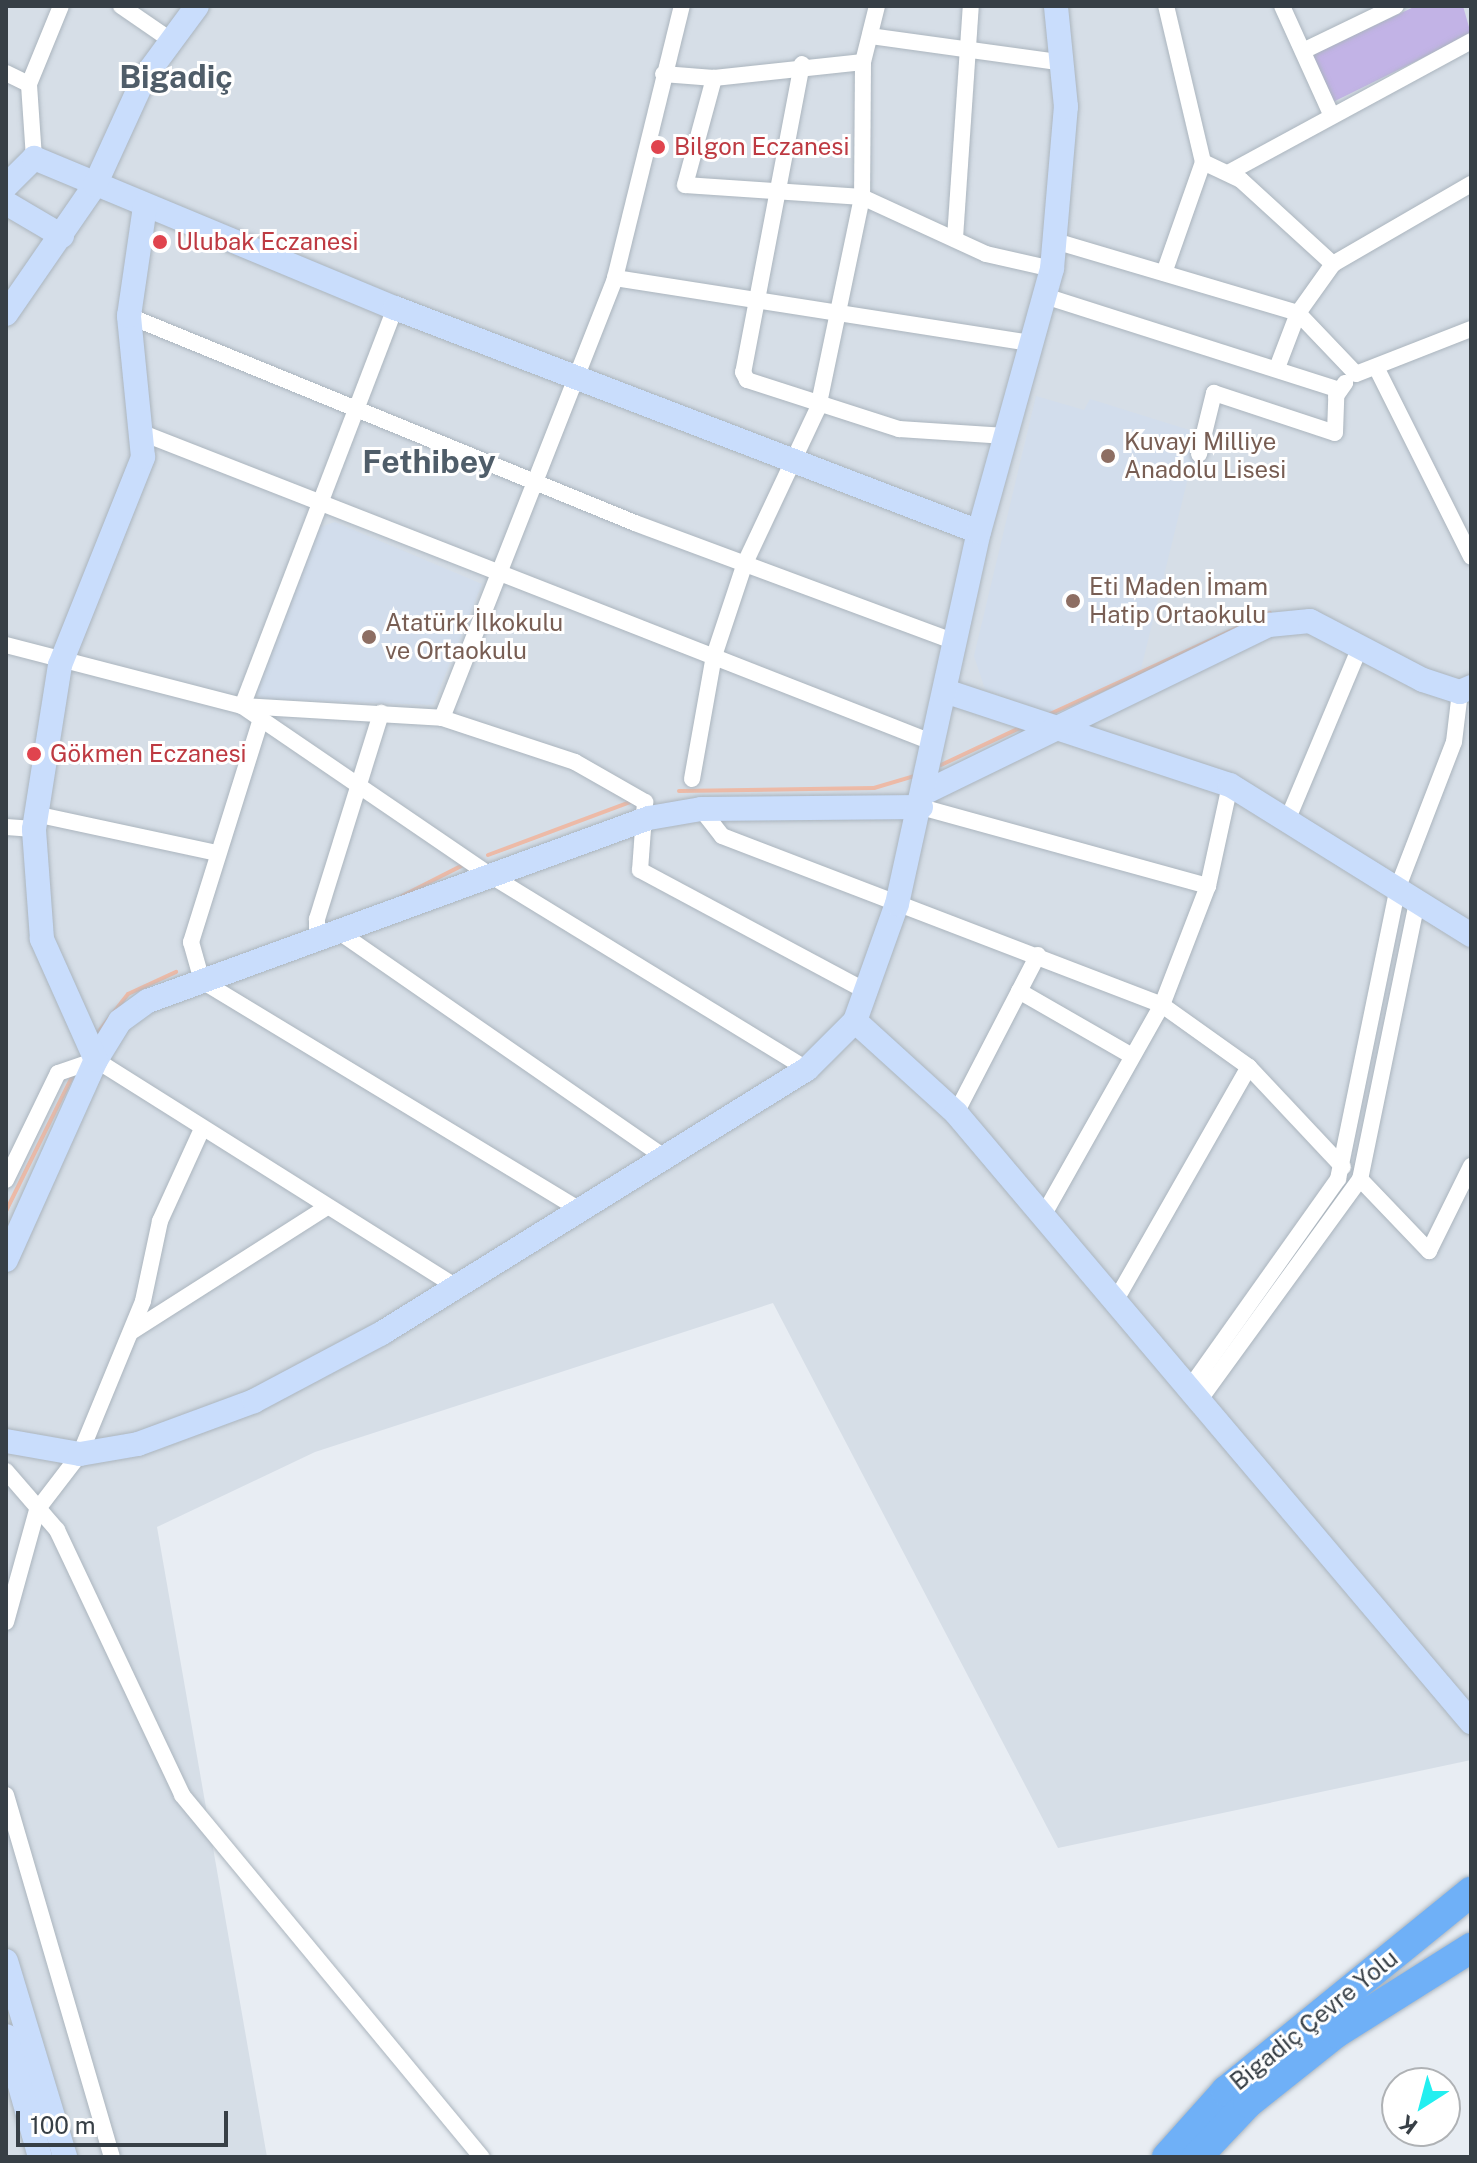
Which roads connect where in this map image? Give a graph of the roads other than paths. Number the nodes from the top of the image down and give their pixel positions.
1 (61, 6) edge
2 (121, 6) edge
3 (197, 6) edge
4 (682, 6) edge
5 (971, 6) edge
6 (1056, 6) edge
7 (1166, 6) edge
8 (1282, 6) edge
9 (1396, 6) edge
10 (871, 8) edge
11 (870, 36) junction
12 (169, 39) junction
13 (1471, 41) edge
14 (1303, 51) junction
15 (973, 53) junction
16 (863, 62) junction
17 (1064, 63) junction
18 (802, 64) junction
19 (6, 73) edge
20 (663, 74) junction
21 (714, 78) junction
22 (29, 84) junction
23 (1331, 114) junction
24 (34, 158) junction
25 (1203, 162) junction
26 (1230, 172) junction
27 (1471, 184) edge
28 (95, 185) junction
29 (6, 186) edge
30 (776, 193) junction
31 (862, 197) junction
32 (6, 203) edge
33 (145, 206) junction
34 (62, 236) junction
35 (955, 238) junction
36 (1055, 241) junction
37 (1333, 264) junction
38 (1052, 269) junction
39 (1164, 273) junction
40 (615, 278) junction
41 (1045, 296) junction
42 (757, 298) junction
43 (395, 308) junction
44 (844, 310) junction
45 (1298, 313) junction
46 (6, 314) edge
47 (129, 316) junction
48 (1471, 329) edge
49 (1032, 343) junction
50 (1277, 368) junction
51 (1377, 369) junction
52 (1356, 374) junction
53 (573, 378) junction
54 (1339, 390) junction
55 (818, 408) junction
56 (354, 409) junction
57 (145, 434) junction
58 (1006, 436) junction
59 (1199, 454) dead end
60 (794, 461) junction
61 (533, 478) junction
62 (323, 502) junction
63 (979, 532) junction
64 (1471, 557) edge
65 (745, 563) junction
66 (499, 570) junction
67 (955, 642) junction
68 (6, 645) edge
69 (1360, 647) junction
70 (714, 656) junction
71 (60, 665) junction
72 (1466, 690) edge
73 (945, 691) junction
74 (242, 706) junction
75 (381, 713) junction
76 (442, 718) junction
77 (260, 722) junction
78 (1060, 727) junction
79 (934, 743) junction
80 (692, 779) dead end
81 (359, 785) junction
82 (1230, 785) junction
83 (922, 800) junction
84 (701, 809) junction
85 (1289, 816) junction
86 (649, 818) junction
87 (34, 821) junction
88 (6, 827) edge
89 (217, 853) junction
90 (490, 875) junction
91 (1208, 886) junction
92 (1408, 894) junction
93 (897, 904) junction
94 (342, 934) junction
95 (1471, 935) edge
96 (317, 941) junction
97 (1038, 955) junction
98 (202, 981) junction
99 (1019, 991) junction
100 (868, 992) junction
101 (1162, 1005) junction
102 (855, 1021) junction
103 (1132, 1056) junction
104 (96, 1060) junction
105 (1249, 1067) junction
106 (807, 1069) junction
107 (956, 1113) junction
108 (202, 1129) junction
109 (664, 1157) junction
110 (1471, 1166) edge
111 (1343, 1167) junction
112 (1360, 1179) junction
113 (6, 1180) edge
114 (327, 1207) junction
115 (580, 1210) junction
116 (1044, 1214) junction
117 (6, 1260) edge
118 (456, 1287) junction
119 (1117, 1298) junction
120 (131, 1332) junction
121 (1196, 1392) junction
122 (6, 1441) edge
123 (80, 1454) junction
124 (6, 1471) edge
125 (37, 1510) junction
126 (6, 1622) edge
127 (1469, 1719) edge
128 (7, 1803) edge
129 (1471, 1892) edge
130 (1471, 1948) edge
131 (6, 1961) edge
132 (6, 2036) edge
133 (40, 2157) edge
134 (65, 2157) edge
135 (112, 2157) edge
136 (481, 2157) edge
137 (1167, 2157) edge
138 (1197, 2157) edge

1 - 22 street
2 - 12 street
3 - 12 street
4 - 20 street
5 - 15 street
6 - 17 street
7 - 25 street
8 - 14 street
9 - 14 street
10 - 11 street
11 - 15 street
11 - 16 street
12 - 28 street
13 - 23 street
14 - 23 street
15 - 17 street
15 - 35 street
16 - 18 street
16 - 31 street
17 - 36 street
18 - 21 street
18 - 30 street
19 - 22 street
20 - 21 street
20 - 40 street
21 - 30 street
22 - 24 street
23 - 26 street
24 - 28 street
24 - 29 street
25 - 26 street
25 - 39 street
26 - 37 street
27 - 37 street
28 - 33 street
28 - 34 street
30 - 31 street
30 - 42 street
31 - 35 street
31 - 44 street
32 - 34 street
33 - 43 street
33 - 47 street
34 - 46 street
35 - 38 street
36 - 38 street
36 - 39 street
37 - 45 street
38 - 41 street
39 - 45 street
40 - 42 street
40 - 53 street
41 - 49 street
41 - 50 street
42 - 44 street
42 - 55 street
43 - 53 street
43 - 56 street
44 - 49 street
44 - 55 street
45 - 50 street
45 - 52 street
47 - 56 street
47 - 57 street
48 - 51 street
49 - 58 street
50 - 54 street
51 - 52 street
51 - 64 street
52 - 54 street
53 - 60 street
53 - 61 street
54 - 59 street
55 - 58 street
55 - 60 street
56 - 61 street
56 - 62 street
57 - 62 street
57 - 71 street
58 - 63 street
60 - 63 street
60 - 65 street
61 - 65 street
61 - 66 street
62 - 66 street
62 - 74 street
63 - 67 street
65 - 67 street
65 - 70 street
66 - 70 street
66 - 76 street
67 - 73 street
68 - 71 street
69 - 72 street
69 - 78 street
69 - 85 street
70 - 79 street
70 - 80 street
71 - 74 street
71 - 87 street
72 - 92 street
73 - 78 street
73 - 79 street
74 - 75 street
74 - 77 street
75 - 76 street
75 - 81 street
76 - 86 street
77 - 81 street
77 - 89 street
78 - 82 street
78 - 83 street
79 - 83 street
81 - 90 street
81 - 96 street
82 - 85 street
82 - 91 street
83 - 84 street
83 - 91 street
83 - 93 street
84 - 86 street
84 - 93 street
85 - 92 street
86 - 90 street
86 - 100 street
87 - 88 street
87 - 89 street
87 - 104 street
89 - 98 street
90 - 94 street
90 - 106 street
91 - 101 street
92 - 95 street
92 - 111 street
92 - 112 street
93 - 97 street
93 - 100 street
94 - 96 street
94 - 109 street
96 - 98 street
97 - 99 street
97 - 101 street
98 - 104 street
98 - 115 street
99 - 103 street
99 - 107 street
100 - 102 street
101 - 103 street
101 - 105 street
102 - 106 street
102 - 107 street
103 - 116 street
104 - 108 street
104 - 113 street
104 - 117 street
105 - 111 street
105 - 119 street
106 - 109 street
107 - 116 street
108 - 114 street
108 - 120 street
109 - 115 street
110 - 112 street
111 - 121 street
112 - 121 street
114 - 118 street
114 - 120 street
115 - 118 street
116 - 119 street
118 - 123 street
119 - 121 street
120 - 123 street
121 - 127 street
122 - 123 street
123 - 125 street
124 - 125 street
125 - 126 street
125 - 136 street
128 - 135 street
129 - 137 highway, Bigadiç Çevre Yolu
130 - 138 highway, Bigadiç Çevre Yolu
131 - 134 street
132 - 133 street

